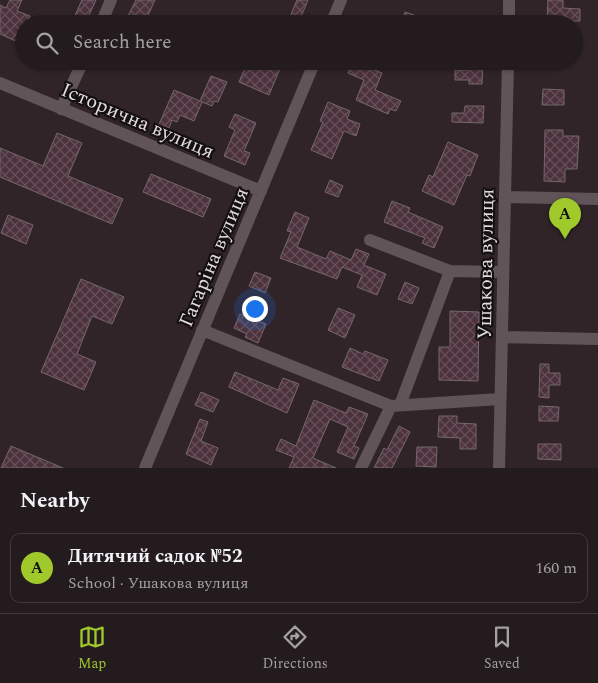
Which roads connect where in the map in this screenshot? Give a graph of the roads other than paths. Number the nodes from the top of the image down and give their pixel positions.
1 (112, 0) edge
2 (341, 0) edge
3 (509, 0) edge
4 (104, 15) edge
5 (335, 15) edge
6 (509, 15) edge
7 (79, 70) edge
8 (312, 70) edge
9 (508, 70) edge
10 (0, 83) edge
11 (61, 109) junction
12 (261, 192) junction
13 (505, 197) junction
14 (598, 199) edge
15 (370, 240) dead end
16 (450, 271) junction
17 (503, 272) junction
18 (202, 330) junction
19 (502, 337) junction
20 (598, 339) edge
21 (500, 399) junction
22 (396, 406) junction
23 (144, 468) edge
24 (361, 468) edge
25 (499, 468) edge

1 - 4 street
2 - 5 street
3 - 6 street
7 - 11 street
8 - 12 street, Гагаріна вулиця
9 - 13 street, Ушакова вулиця
10 - 11 street, Історична вулиця
11 - 12 street, Історична вулиця
12 - 18 street, Гагаріна вулиця
13 - 14 street
13 - 17 street, Ушакова вулиця
15 - 16 street
16 - 17 street
16 - 22 street
17 - 19 street, Ушакова вулиця
18 - 22 street
18 - 23 street, Гагаріна вулиця
19 - 20 street
19 - 21 street, Ушакова вулиця
21 - 22 street
21 - 25 street, Ушакова вулиця
22 - 24 street

